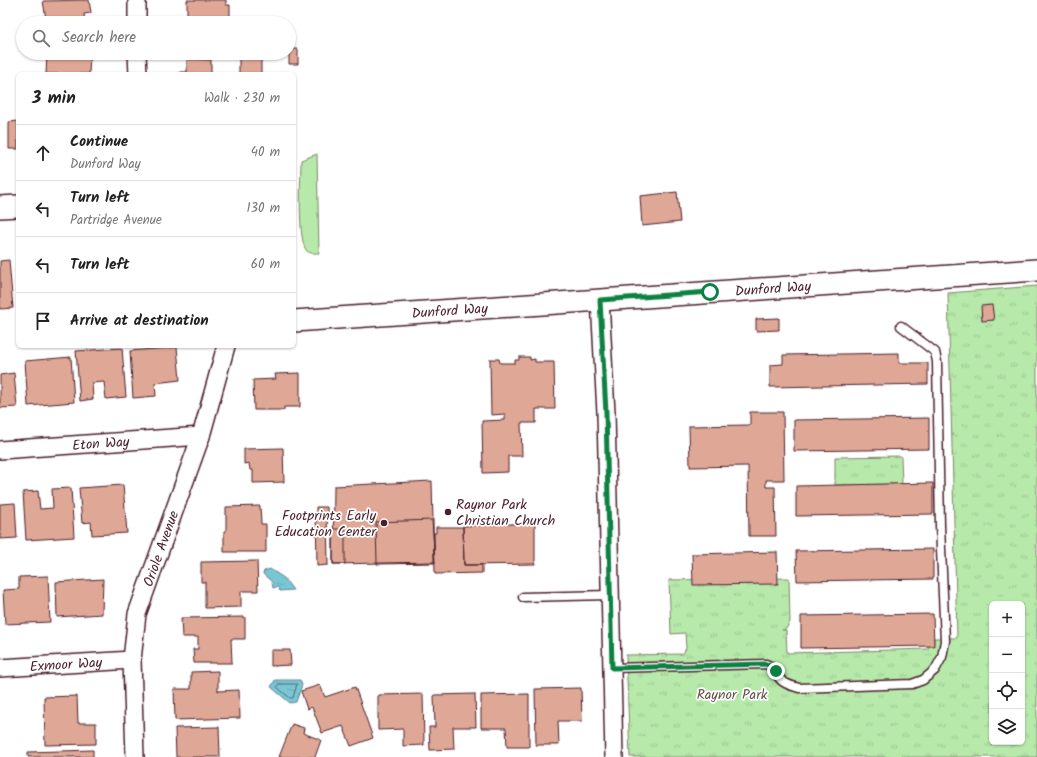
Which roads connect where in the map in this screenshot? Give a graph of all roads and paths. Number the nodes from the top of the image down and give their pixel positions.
1 (137, 0) edge
2 (137, 16) edge
3 (137, 60) edge
4 (138, 72) edge
5 (16, 206) edge
6 (0, 207) edge
7 (1037, 270) edge
8 (600, 300) junction
9 (296, 320) edge
10 (901, 326) dead end
11 (225, 348) edge
12 (201, 436) junction
13 (0, 450) edge
14 (610, 595) junction
15 (523, 597) dead end
16 (132, 660) junction
17 (0, 668) edge
18 (612, 668) junction
19 (135, 757) edge
20 (614, 757) edge

1 - 2 street
3 - 4 street
5 - 6 street
7 - 8 street, Dunford Way
8 - 9 street, Dunford Way
8 - 14 street
10 - 18 lane
11 - 12 street, Oriole Avenue
12 - 13 street, Eton Way
12 - 16 street, Oriole Avenue
14 - 15 lane
14 - 18 street
16 - 17 street, Exmoor Way
16 - 19 street, Oriole Avenue
18 - 20 street

